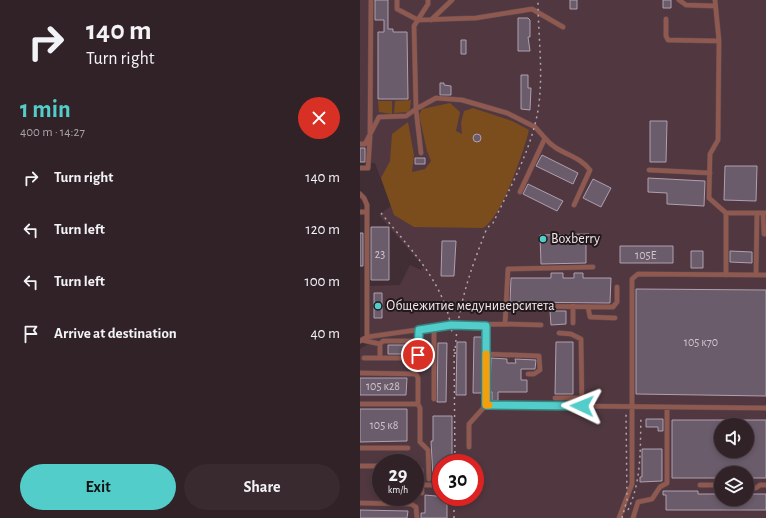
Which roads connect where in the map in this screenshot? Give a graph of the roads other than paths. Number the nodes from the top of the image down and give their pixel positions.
1 (371, 0) edge
2 (397, 0) edge
3 (428, 0) edge
4 (452, 0) edge
5 (679, 0) edge
6 (715, 0) edge
7 (715, 6) junction
8 (666, 19) dead end
9 (418, 20) junction
10 (431, 20) junction
11 (563, 27) dead end
12 (719, 41) junction
13 (416, 109) junction
14 (370, 137) junction
15 (545, 138) junction
16 (360, 144) edge
17 (420, 153) dead end
18 (360, 168) edge
19 (649, 170) dead end
20 (710, 173) junction
21 (520, 192) dead end
22 (360, 194) edge
23 (574, 205) dead end
24 (360, 212) edge
25 (367, 212) junction
26 (726, 213) junction
27 (756, 213) junction
28 (765, 214) edge
29 (766, 234) edge
30 (593, 267) dead end
31 (726, 275) junction
32 (756, 275) junction
33 (766, 275) edge
34 (617, 286) dead end
35 (506, 306) junction
36 (573, 306) junction
37 (588, 306) junction
38 (616, 318) dead end
39 (573, 323) dead end
40 (505, 324) junction
41 (541, 325) dead end
42 (486, 326) junction
43 (434, 328) junction
44 (419, 330) junction
45 (559, 333) dead end
46 (367, 336) junction
47 (361, 340) edge
48 (418, 341) junction
49 (380, 344) junction
50 (486, 354) junction
51 (364, 358) dead end
52 (380, 358) junction
53 (360, 373) edge
54 (528, 374) dead end
55 (555, 398) dead end
56 (582, 398) junction
57 (434, 399) dead end
58 (360, 404) edge
59 (418, 404) junction
60 (486, 405) junction
61 (582, 406) junction
62 (633, 408) junction
63 (667, 408) junction
64 (766, 408) edge
65 (469, 447) dead end
66 (360, 448) edge
67 (408, 448) dead end
68 (360, 466) edge
69 (372, 466) edge
70 (429, 479) dead end
71 (700, 485) dead end
72 (714, 485) edge
73 (766, 485) edge
74 (754, 488) edge
75 (360, 503) edge
76 (417, 518) edge
77 (619, 518) edge
78 (633, 518) edge

1 - 14 street
2 - 9 street
3 - 9 street
4 - 10 street
5 - 7 street
6 - 7 street
7 - 12 street
8 - 12 street
9 - 10 street
9 - 13 street
10 - 11 street
12 - 20 street
13 - 14 street
13 - 15 street
13 - 17 street
14 - 16 street
14 - 18 street
15 - 21 street
15 - 23 street
19 - 20 street
20 - 26 street
22 - 25 street
24 - 25 street
25 - 46 street
26 - 27 street
26 - 31 street
27 - 28 street
27 - 32 street
28 - 29 street
30 - 35 street
31 - 32 street
31 - 62 street
32 - 33 street
34 - 37 street
35 - 36 street
35 - 40 street
36 - 37 street
36 - 39 street
37 - 38 street
40 - 41 street
40 - 42 street
42 - 43 street
42 - 50 street
43 - 44 street
43 - 57 street
44 - 46 street
44 - 48 street
45 - 56 street
46 - 47 street
47 - 49 street
48 - 49 street
48 - 52 street
49 - 52 street
50 - 54 street
50 - 60 street
51 - 52 street
53 - 59 street
55 - 56 street
56 - 61 street
58 - 59 street
59 - 70 street
60 - 61 street
60 - 65 street
61 - 62 street
62 - 63 street
62 - 77 street
63 - 64 street
63 - 78 street
66 - 67 street
68 - 69 street
71 - 72 street
73 - 74 street
75 - 76 street

